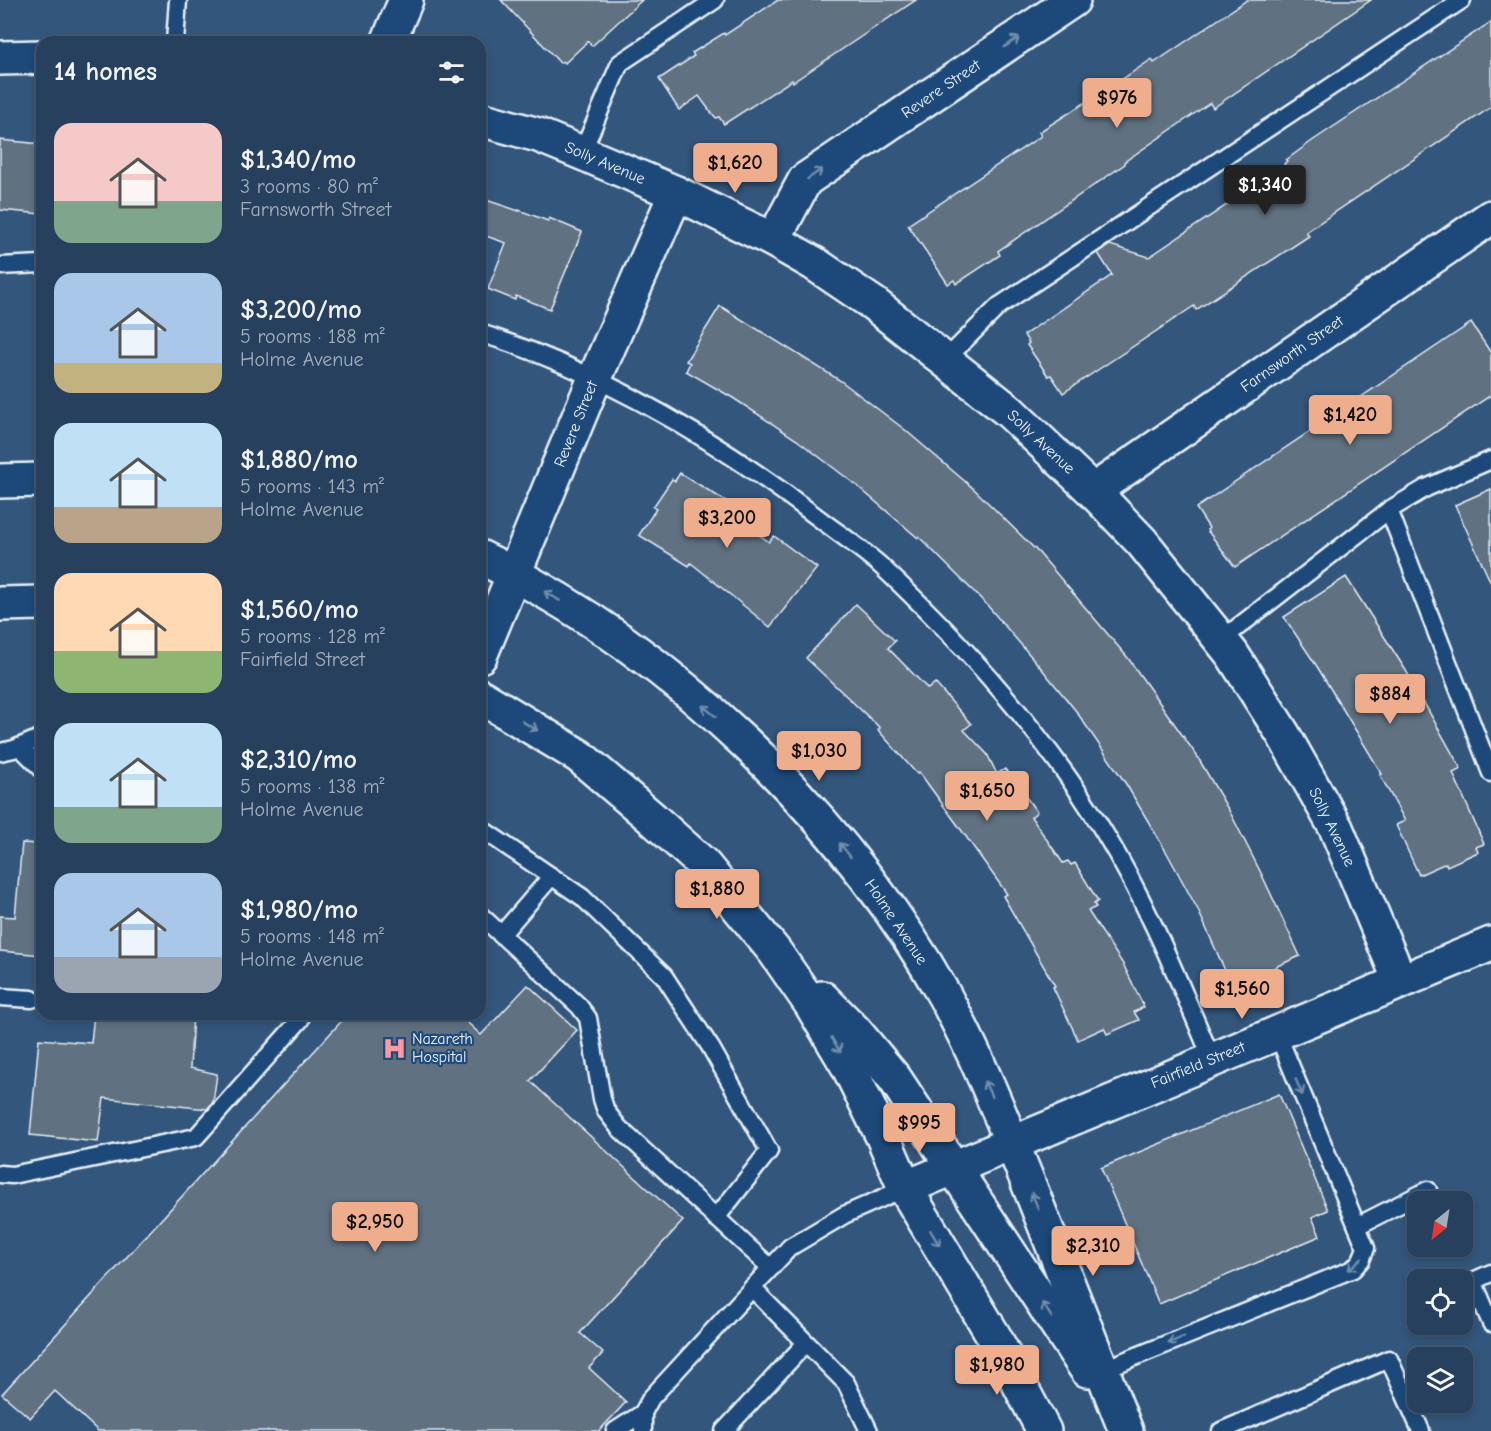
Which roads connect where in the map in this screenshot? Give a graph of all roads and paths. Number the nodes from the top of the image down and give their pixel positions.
1 (178, 0) edge
2 (406, 0) edge
3 (715, 0) edge
4 (1073, 0) edge
5 (1462, 0) edge
6 (175, 36) edge
7 (391, 36) edge
8 (36, 57) edge
9 (0, 58) edge
10 (486, 120) edge
11 (582, 153) junction
12 (676, 193) junction
13 (1491, 217) edge
14 (773, 240) junction
15 (36, 264) edge
16 (0, 266) edge
17 (486, 335) edge
18 (946, 359) junction
19 (595, 378) junction
20 (1491, 460) edge
21 (36, 480) edge
22 (0, 481) edge
23 (1093, 490) junction
24 (1389, 510) junction
25 (486, 560) edge
26 (514, 574) junction
27 (36, 603) edge
28 (0, 604) edge
29 (1221, 640) junction
30 (486, 642) edge
31 (486, 700) edge
32 (36, 740) edge
33 (20, 747) junction
34 (0, 752) edge
35 (36, 763) edge
36 (1491, 773) edge
37 (486, 832) dead end
38 (551, 876) junction
39 (486, 921) edge
40 (501, 935) junction
41 (1491, 944) edge
42 (775, 952) junction
43 (1400, 981) junction
44 (0, 997) edge
45 (32, 999) dead end
46 (300, 1020) dead end
47 (1277, 1033) junction
48 (1212, 1059) junction
49 (1011, 1142) junction
50 (954, 1167) junction
51 (0, 1174) edge
52 (905, 1188) junction
53 (1428, 1190) dead end
54 (716, 1218) junction
55 (1357, 1226) junction
56 (771, 1268) junction
57 (1491, 1273) edge
58 (752, 1288) junction
59 (1491, 1323) edge
60 (807, 1343) junction
61 (1102, 1370) junction
62 (643, 1413) junction
63 (1126, 1430) edge
64 (615, 1431) edge
65 (643, 1431) edge
66 (724, 1431) edge
67 (869, 1431) edge
68 (1044, 1431) edge
69 (1221, 1431) edge
70 (1421, 1431) edge

1 - 6 lane
2 - 7 street
3 - 11 lane
14 -> 4 street, Revere Street
5 - 18 lane
8 - 9 street
10 - 11 street, Solly Avenue
11 - 12 street, Solly Avenue
12 - 14 street, Solly Avenue
12 - 19 street, Revere Street
13 - 23 street, Farnsworth Street
14 - 18 street, Solly Avenue
15 - 16 lane
17 - 19 lane
18 - 23 street, Solly Avenue
19 - 26 street, Revere Street
19 - 48 lane
20 - 24 lane
21 - 22 street
23 - 29 street, Solly Avenue
24 - 29 lane
24 - 36 lane
25 - 26 street, Holme Avenue
26 - 30 street, Revere Street
49 -> 26 street, Holme Avenue
27 - 28 street
29 - 43 street, Solly Avenue
31 -> 42 street
32 - 33 lane
33 - 34 lane
33 - 35 lane
37 - 38 lane
38 - 40 lane
38 - 54 lane
39 - 40 lane
40 - 54 lane
41 - 43 street, Fairfield Street
42 - 50 street
42 -> 52 street
43 - 47 street, Fairfield Street
44 - 45 lane
46 - 51 lane
47 - 48 street, Fairfield Street
47 -> 55 lane
48 - 49 street, Fairfield Street
49 - 50 street, Fairfield Street
61 -> 49 street, Holme Avenue
50 - 52 street, Fairfield Street
63 -> 50 street
52 - 56 lane
52 -> 68 street
53 - 55 lane
54 - 56 lane
55 -> 61 lane
56 - 58 lane
57 - 59 lane
58 - 60 lane
58 - 62 lane
60 - 66 lane
60 - 67 lane
61 - 63 street, Holme Avenue
62 - 64 lane
62 - 65 lane
69 - 70 lane

